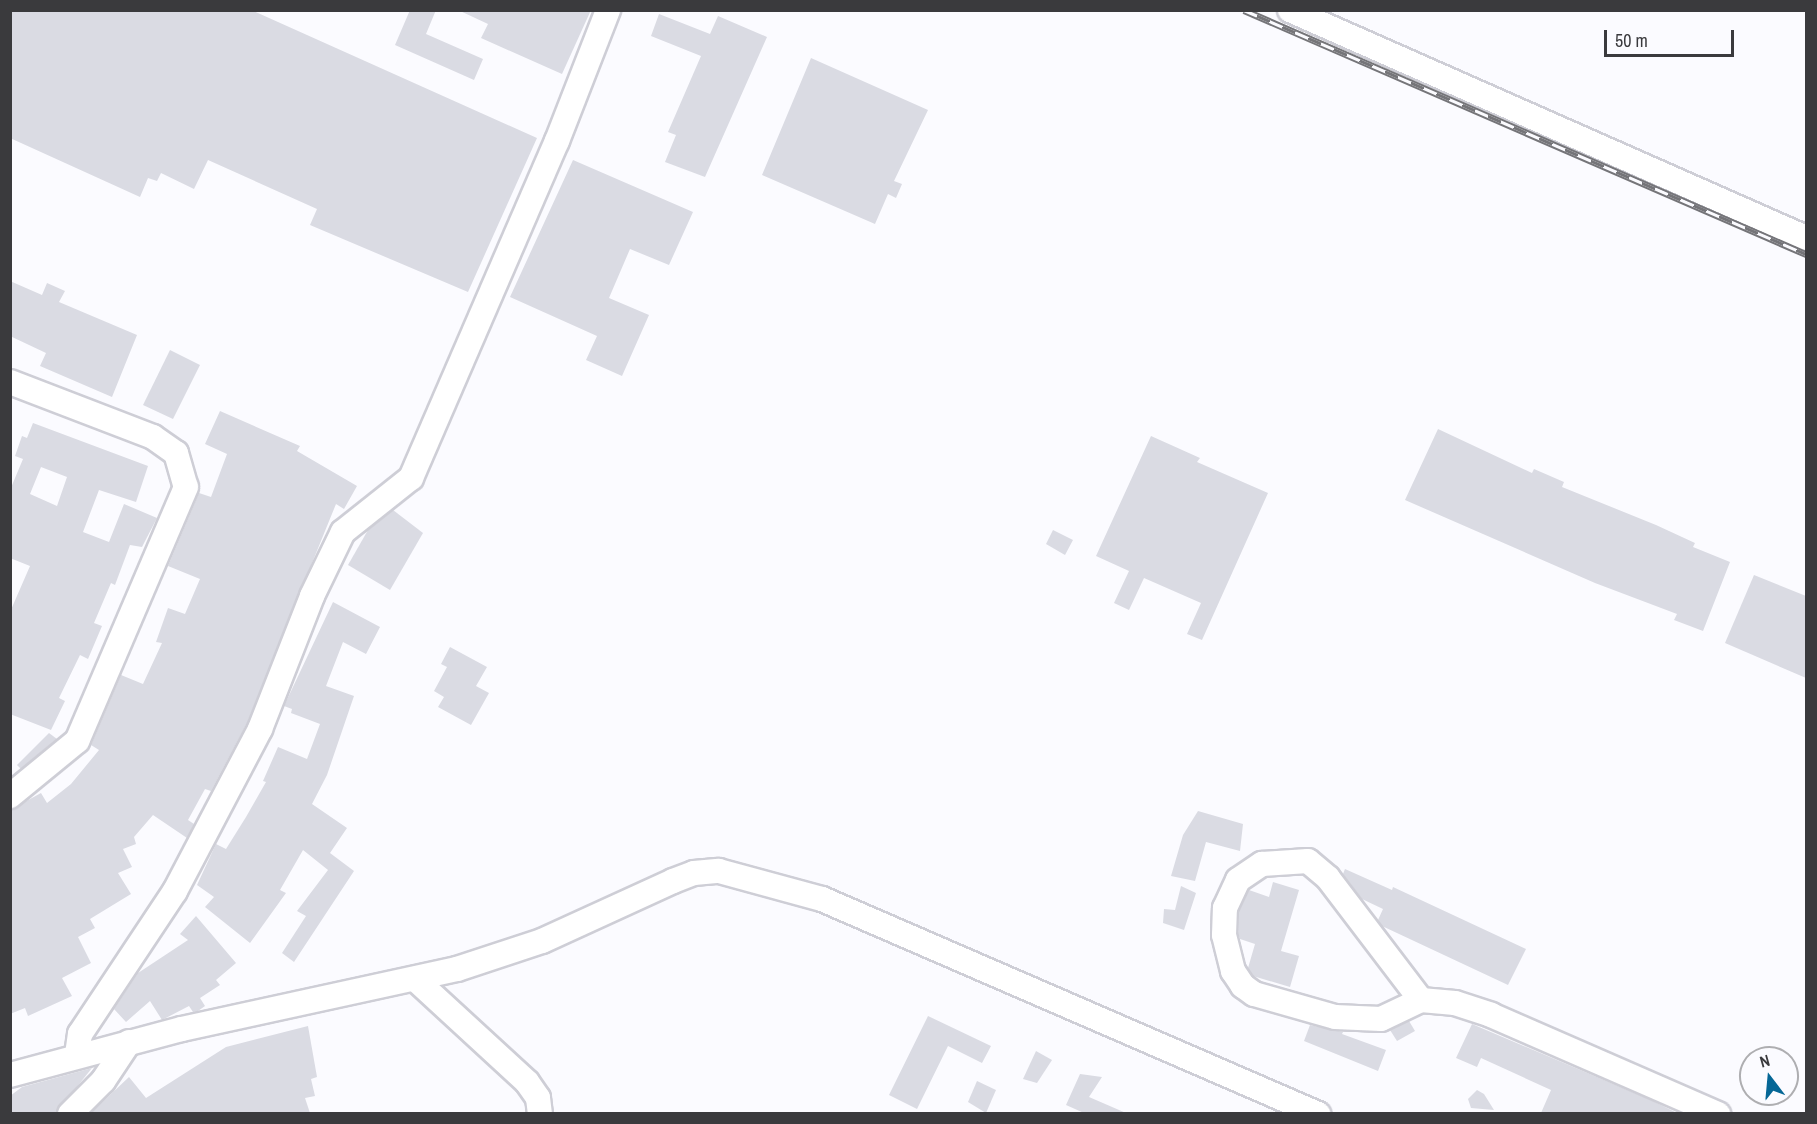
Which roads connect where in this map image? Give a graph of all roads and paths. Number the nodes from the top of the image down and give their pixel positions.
1 (609, 10) edge
2 (1290, 10) edge
3 (1806, 238) edge
4 (13, 388) edge
5 (10, 796) edge
6 (415, 979) junction
7 (1421, 1000) junction
8 (129, 1042) junction
9 (77, 1055) junction
10 (10, 1075) edge
11 (70, 1113) edge
12 (540, 1113) edge
13 (1318, 1113) edge
14 (1718, 1113) edge

1 - 9 street
2 - 3 street
4 - 5 street
6 - 8 street
6 - 12 street
6 - 13 street
7 - 7 street
7 - 14 street
8 - 9 street
8 - 11 street
9 - 10 street

